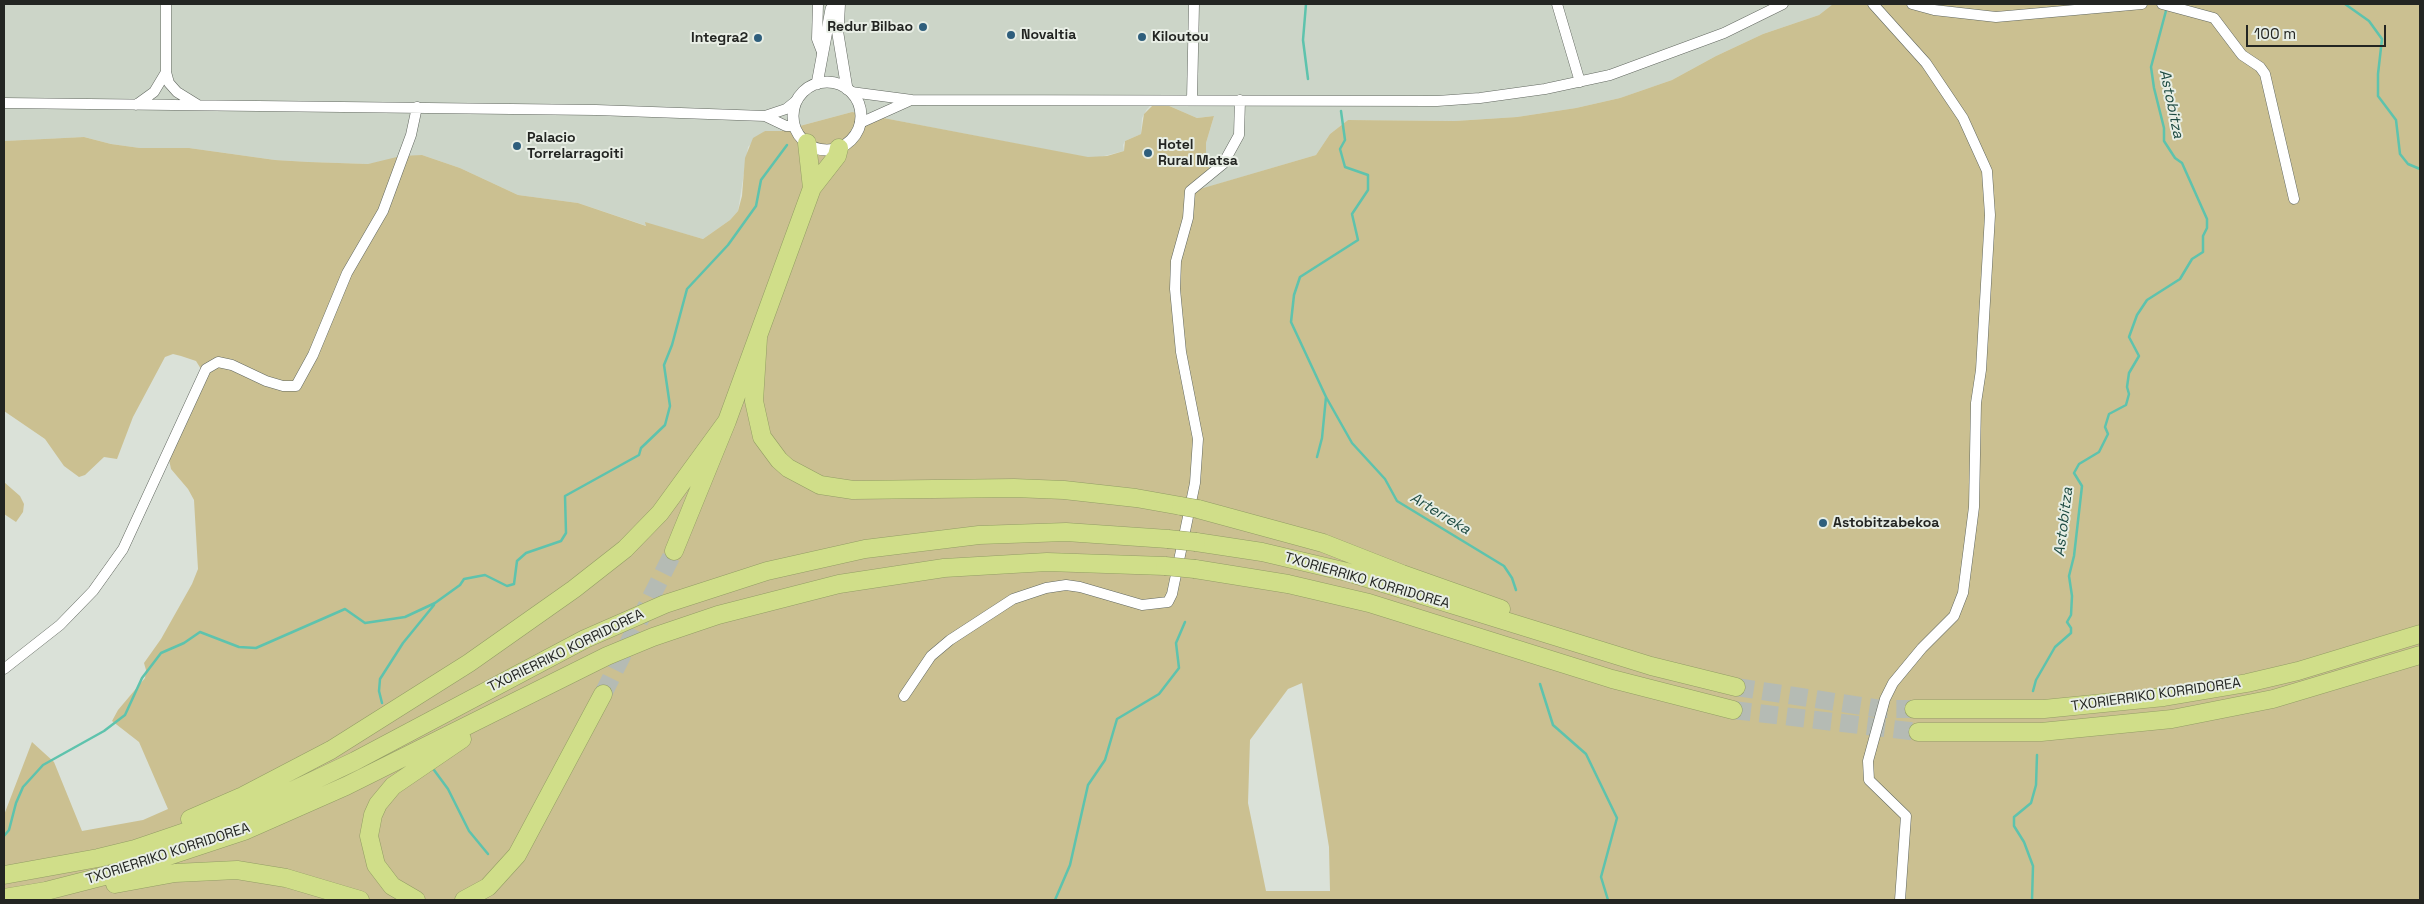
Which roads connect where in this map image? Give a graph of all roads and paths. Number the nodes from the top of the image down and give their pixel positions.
1 (166, 4) edge
2 (818, 4) edge
3 (833, 4) edge
4 (840, 4) edge
5 (1194, 4) edge
6 (1558, 4) edge
7 (1783, 4) edge
8 (1873, 4) edge
9 (1912, 4) edge
10 (2142, 4) edge
11 (2162, 4) edge
12 (838, 39) junction
13 (822, 52) junction
14 (1580, 82) junction
15 (164, 84) junction
16 (817, 84) junction
17 (849, 90) junction
18 (1192, 99) junction
19 (912, 100) junction
20 (1240, 100) junction
21 (796, 101) junction
22 (4, 103) edge
23 (136, 105) junction
24 (166, 106) junction
25 (199, 106) junction
26 (417, 107) junction
27 (765, 116) junction
28 (860, 123) junction
29 (794, 126) junction
30 (807, 144) junction
31 (839, 148) junction
32 (812, 188) junction
33 (2294, 199) dead end
34 (758, 338) junction
35 (727, 422) junction
36 (674, 551) tunnel mouth
37 (2420, 634) edge
38 (2420, 655) edge
39 (1650, 666) junction
40 (4, 669) edge
41 (1736, 687) tunnel mouth
42 (538, 689) junction
43 (603, 694) tunnel mouth
44 (904, 696) dead end
45 (1914, 709) tunnel mouth
46 (1733, 710) tunnel mouth
47 (1918, 732) tunnel mouth
48 (42, 869) junction
49 (4, 875) edge
50 (46, 894) junction
51 (11, 897) edge
52 (360, 900) edge
53 (416, 900) edge
54 (464, 900) edge
55 (1900, 900) edge

1 - 15 street
2 - 13 street
3 - 12 street
3 - 13 street
4 - 12 street
5 - 18 street
6 - 14 street
7 - 14 street
8 - 55 street
9 - 10 street
11 - 33 street
12 - 17 street
13 - 16 street
14 - 20 street
15 - 23 street
15 - 24 street
15 - 25 street
16 - 17 street
16 - 21 street
17 - 19 street
17 - 28 street
18 - 19 street
18 - 20 street
19 - 28 street
20 - 44 street
21 - 27 street
21 - 29 street
22 - 23 street
23 - 24 street
24 - 25 street
25 - 26 street
26 - 27 street
26 - 40 street
27 - 29 street
28 - 31 street
29 - 30 street
30 - 31 street
30 - 32 highway
31 - 32 highway
32 - 34 highway
34 - 35 highway
34 - 39 highway
35 - 36 highway
35 - 48 highway
37 - 45 highway, TXORIERRIKO KORRIDOREA
38 - 47 highway, TXORIERRIKO KORRIDOREA
39 - 41 highway, TXORIERRIKO KORRIDOREA
39 - 48 highway, TXORIERRIKO KORRIDOREA, bridge
42 - 46 highway, TXORIERRIKO KORRIDOREA, bridge
42 - 50 highway, TXORIERRIKO KORRIDOREA
42 - 53 highway
43 - 54 highway
48 - 49 highway, TXORIERRIKO KORRIDOREA
50 - 51 highway, TXORIERRIKO KORRIDOREA
50 - 52 highway

